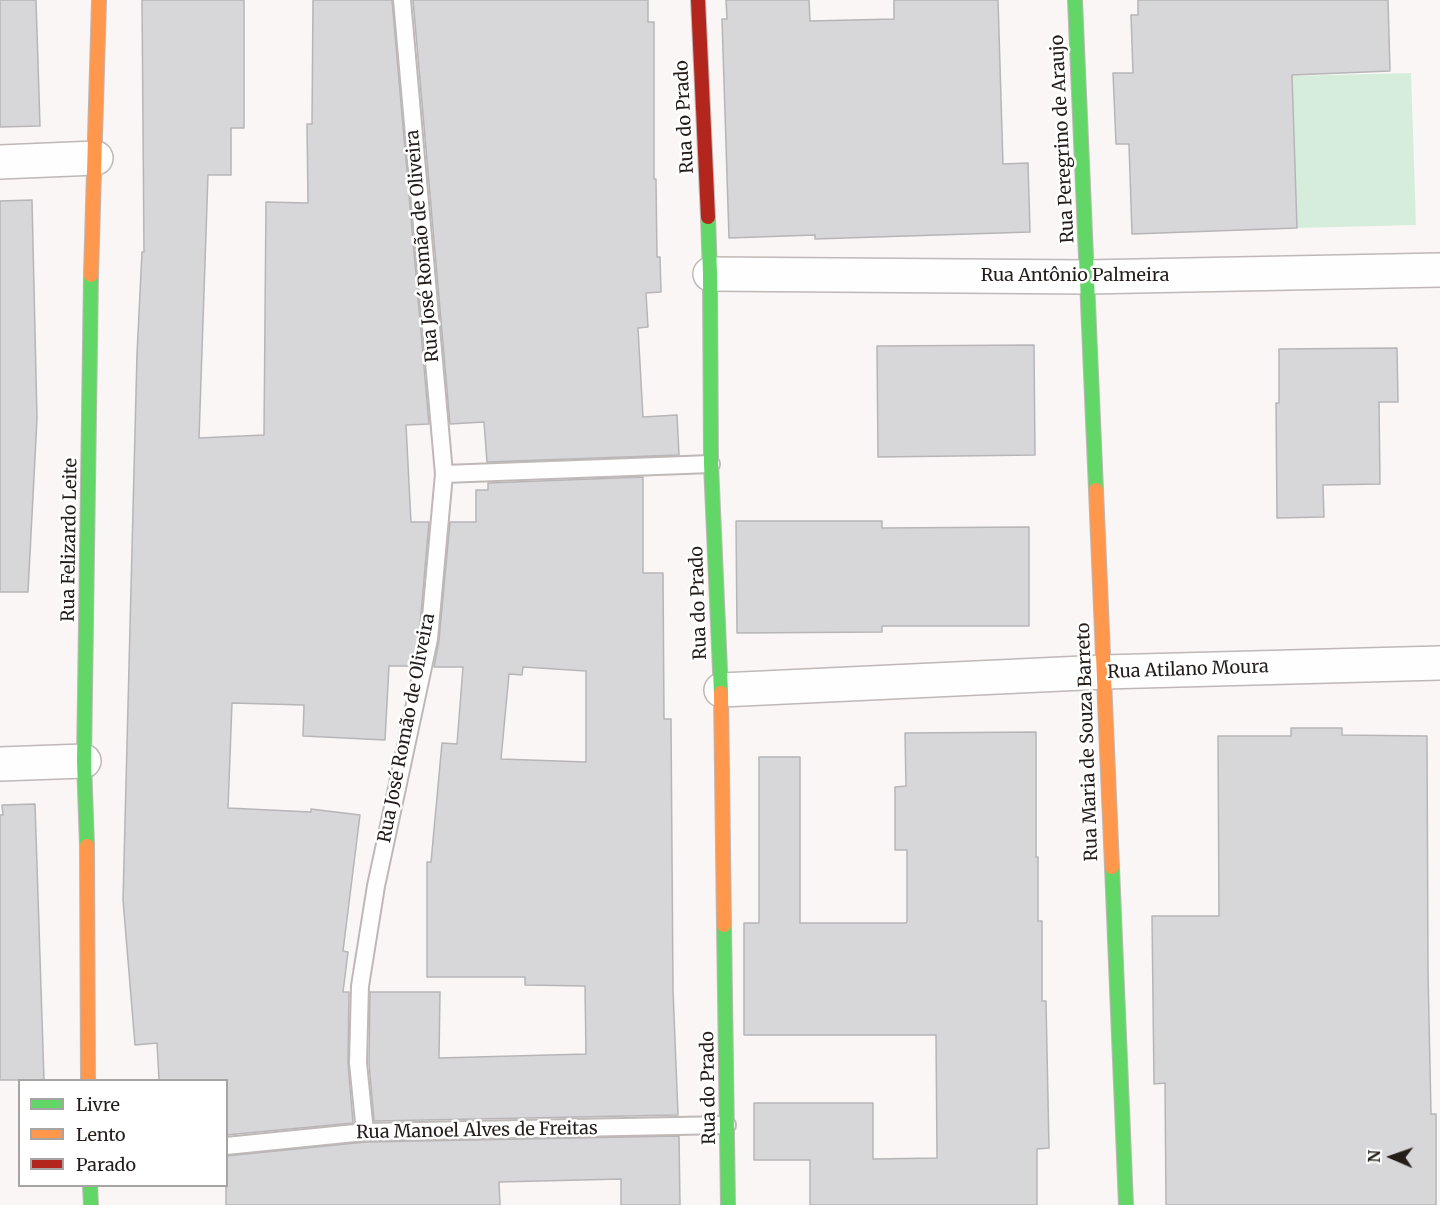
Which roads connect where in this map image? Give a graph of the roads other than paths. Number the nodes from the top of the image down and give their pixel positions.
1 (99, 0) edge
2 (402, 0) edge
3 (698, 0) edge
4 (1075, 0) edge
5 (96, 158) junction
6 (0, 162) edge
7 (1440, 270) edge
8 (710, 274) junction
9 (1087, 277) junction
10 (711, 464) junction
11 (444, 474) junction
12 (1440, 663) edge
13 (1104, 672) junction
14 (721, 690) junction
15 (84, 761) junction
16 (0, 764) edge
17 (88, 1079) edge
18 (727, 1125) junction
19 (365, 1132) junction
20 (228, 1146) edge
21 (90, 1187) edge
22 (91, 1205) edge
23 (728, 1205) edge
24 (1126, 1205) edge

1 - 5 main road, Rua Felizardo Leite
2 - 11 lane, Rua José Romão de Oliveira
3 - 8 main road, Rua do Prado
4 - 9 main road, Rua Peregrino de Araujo
5 - 6 street
5 - 15 main road, Rua Felizardo Leite
7 - 9 street, Rua Antônio Palmeira
8 - 9 street, Rua Antônio Palmeira
8 - 10 main road, Rua do Prado
9 - 13 main road, Rua Maria de Souza Barreto
10 - 11 lane
10 - 14 main road, Rua do Prado
11 - 19 lane, Rua José Romão de Oliveira
12 - 13 street, Rua Atilano Moura
13 - 14 street, Rua Atilano Moura
13 - 24 main road, Rua Maria de Souza Barreto
14 - 18 main road, Rua do Prado
15 - 16 street
15 - 17 main road, Rua Felizardo Leite
18 - 19 lane, Rua Manoel Alves de Freitas
18 - 23 main road, Rua do Prado
19 - 20 lane, Rua Manoel Alves de Freitas
21 - 22 main road

